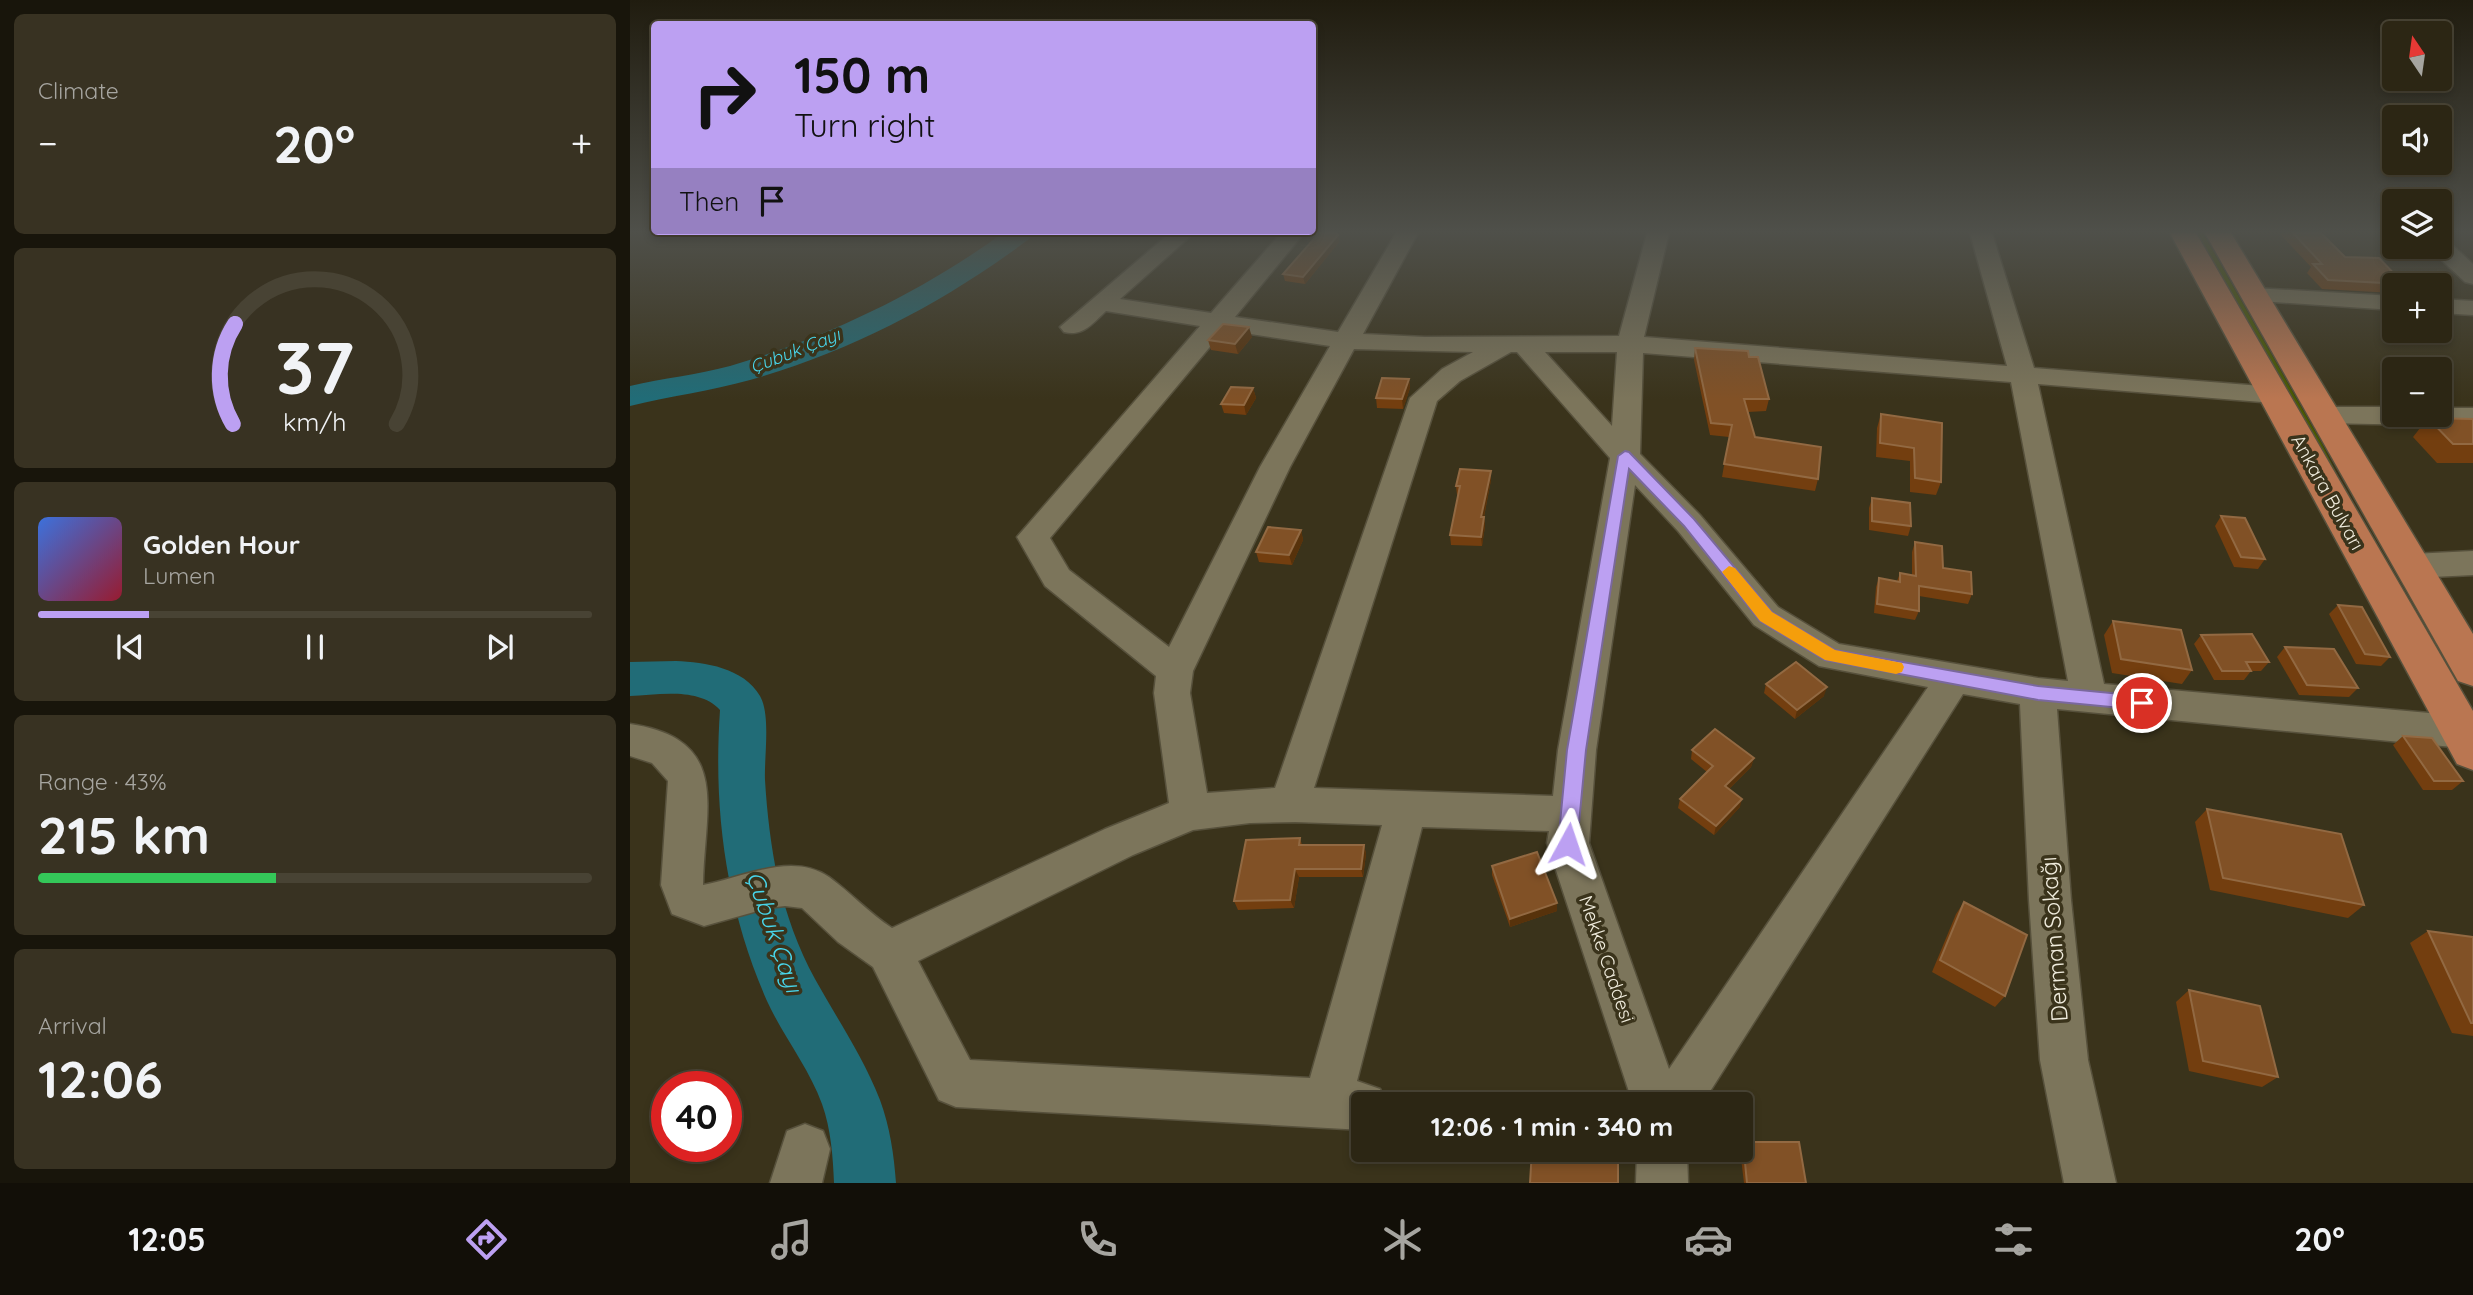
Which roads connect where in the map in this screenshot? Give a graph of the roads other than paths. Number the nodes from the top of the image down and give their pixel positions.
1 (1118, 288) edge
2 (1245, 288) edge
3 (1375, 288) edge
4 (1644, 288) edge
5 (2000, 288) edge
6 (2214, 288) edge
7 (2250, 288) edge
8 (2254, 295) junction
9 (2382, 302) edge
10 (1100, 303) junction
11 (2452, 307) edge
12 (2473, 308) edge
13 (1216, 322) junction
14 (1073, 327) dead end
15 (1344, 341) junction
16 (1630, 344) junction
17 (1516, 345) junction
18 (2022, 373) junction
19 (2274, 395) junction
20 (2323, 415) junction
21 (2473, 417) edge
22 (1625, 456) junction
23 (2473, 563) edge
24 (2412, 566) junction
25 (2473, 670) edge
26 (1175, 671) junction
27 (1954, 678) junction
28 (2038, 693) junction
29 (2089, 698) junction
30 (2470, 737) edge
31 (630, 740) edge
32 (1289, 805) junction
33 (1407, 808) junction
34 (1190, 814) junction
35 (1570, 814) junction
36 (889, 952) junction
37 (1653, 1092) edge
38 (1682, 1092) edge
39 (1345, 1105) edge
40 (1662, 1162) edge
41 (1662, 1183) edge
42 (2090, 1183) edge

1 - 10 street
2 - 13 street
3 - 15 street
4 - 16 street, Mekke Caddesi
5 - 18 street
6 - 19 main road, Ankara Bulvarı
7 - 8 main road, Ankara Bulvarı
8 - 9 street
8 - 20 main road, Ankara Bulvarı
10 - 13 street
10 - 14 street
11 - 12 street
13 - 15 street
13 - 26 street
15 - 17 street
15 - 26 street
16 - 17 street
16 - 18 street
16 - 22 street, Mekke Caddesi
17 - 22 street
17 - 32 street
18 - 19 street
18 - 29 street
19 - 30 main road, Ankara Bulvarı
20 - 21 street
20 - 24 main road, Ankara Bulvarı
22 - 27 street
22 - 35 street, Mekke Caddesi
23 - 24 street
24 - 25 main road, Ankara Bulvarı
26 - 34 street
27 - 28 street
27 - 38 street
28 - 29 street
28 - 42 street, Derman Sokağı
29 - 30 street
31 - 36 street
32 - 33 street
32 - 34 street
33 - 35 street
33 - 39 street
34 - 36 street
35 - 37 street, Mekke Caddesi
36 - 39 street
40 - 41 street

